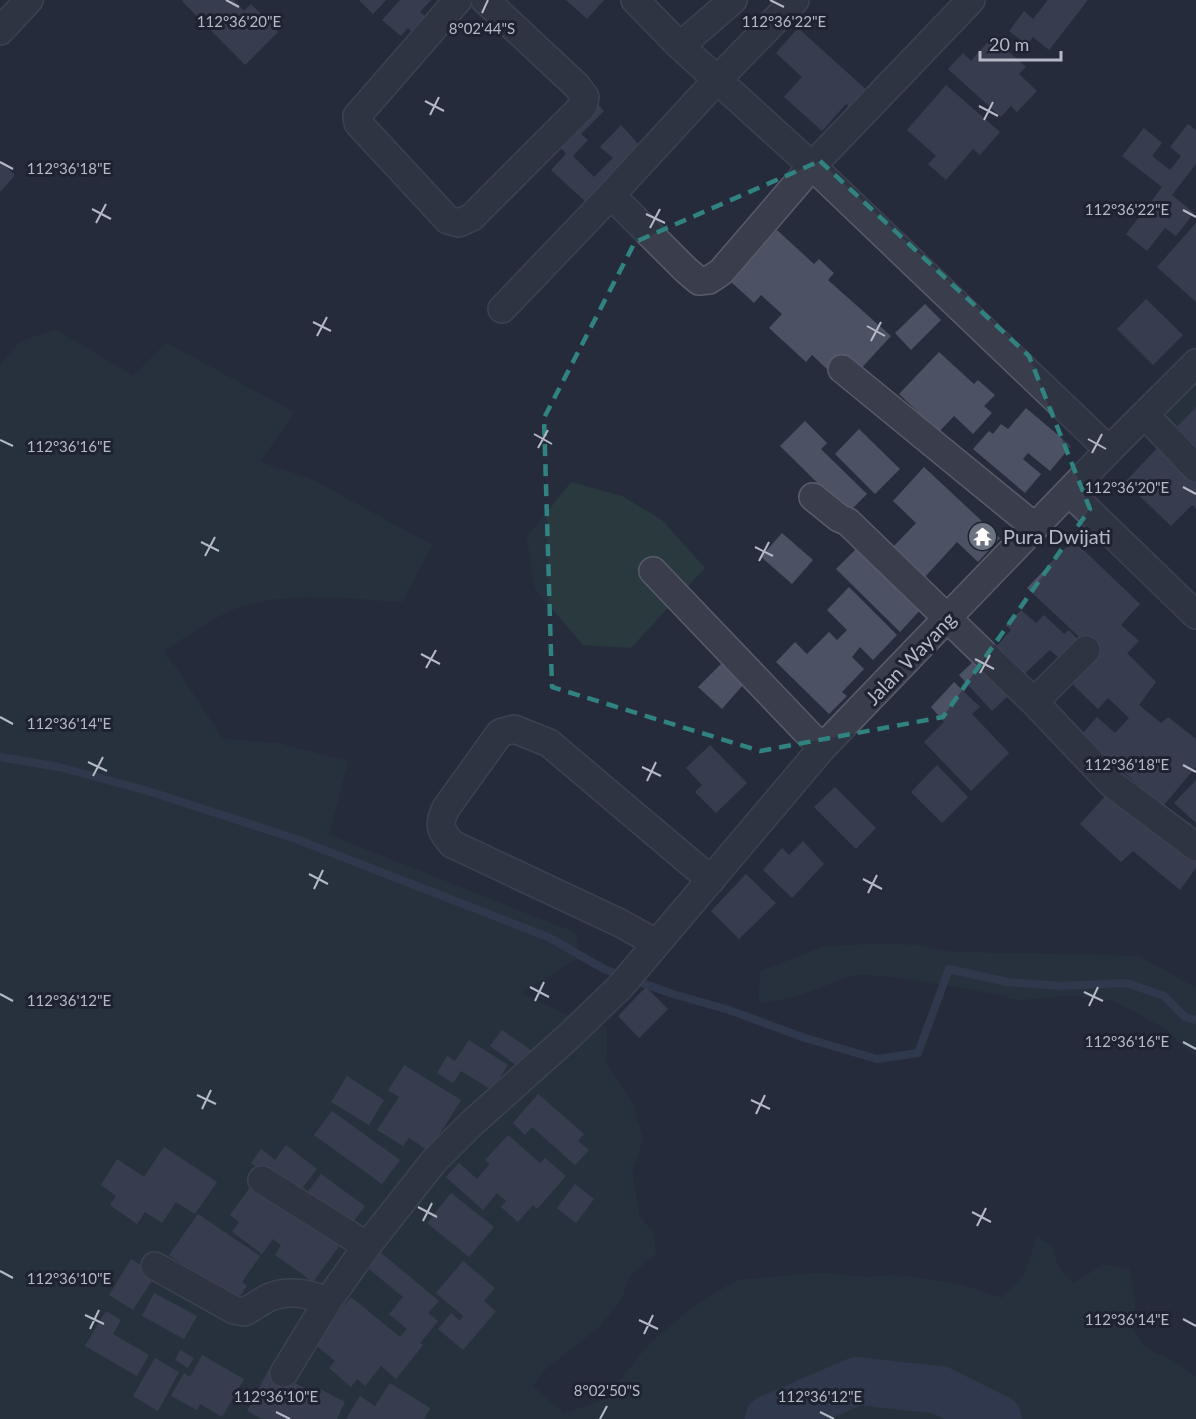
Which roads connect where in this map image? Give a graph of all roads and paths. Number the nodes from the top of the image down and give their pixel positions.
1 (29, 0) edge
2 (458, 0) edge
3 (485, 0) edge
4 (635, 0) edge
5 (733, 0) edge
6 (795, 0) edge
7 (971, 0) edge
8 (0, 31) edge
9 (680, 46) junction
10 (717, 80) junction
11 (812, 166) junction
12 (611, 195) junction
13 (502, 309) dead end
14 (1196, 363) edge
15 (842, 369) dead end
16 (1145, 415) junction
17 (1109, 450) junction
18 (1196, 468) edge
19 (1069, 492) junction
20 (813, 497) dead end
21 (1035, 527) junction
22 (653, 571) dead end
23 (1196, 615) edge
24 (949, 618) junction
25 (1086, 650) dead end
26 (1034, 702) junction
27 (822, 748) junction
28 (1196, 847) edge
29 (711, 880) junction
30 (656, 943) junction
31 (262, 1180) dead end
32 (367, 1246) junction
33 (155, 1266) dead end
34 (328, 1301) junction
35 (284, 1373) dead end

1 - 8 street
2 - 3 street
4 - 9 street
5 - 9 street
6 - 10 street
7 - 11 street
9 - 10 street
10 - 11 street
10 - 12 street
11 - 12 street
11 - 17 street
12 - 13 street
14 - 16 street, Jalan Wayang
15 - 21 street
16 - 17 street, Jalan Wayang
16 - 18 street
17 - 19 street, Jalan Wayang
19 - 21 street, Jalan Wayang
19 - 23 street
20 - 24 street
21 - 24 street, Jalan Wayang
22 - 27 street
24 - 26 street
24 - 27 street, Jalan Wayang
25 - 26 street
26 - 28 street
27 - 29 street, Jalan Wayang
29 - 30 street, Jalan Wayang
29 - 30 street
30 - 32 street, Jalan Wayang
31 - 32 street
32 - 34 street, Jalan Wayang
33 - 34 street
34 - 35 street, Jalan Wayang

